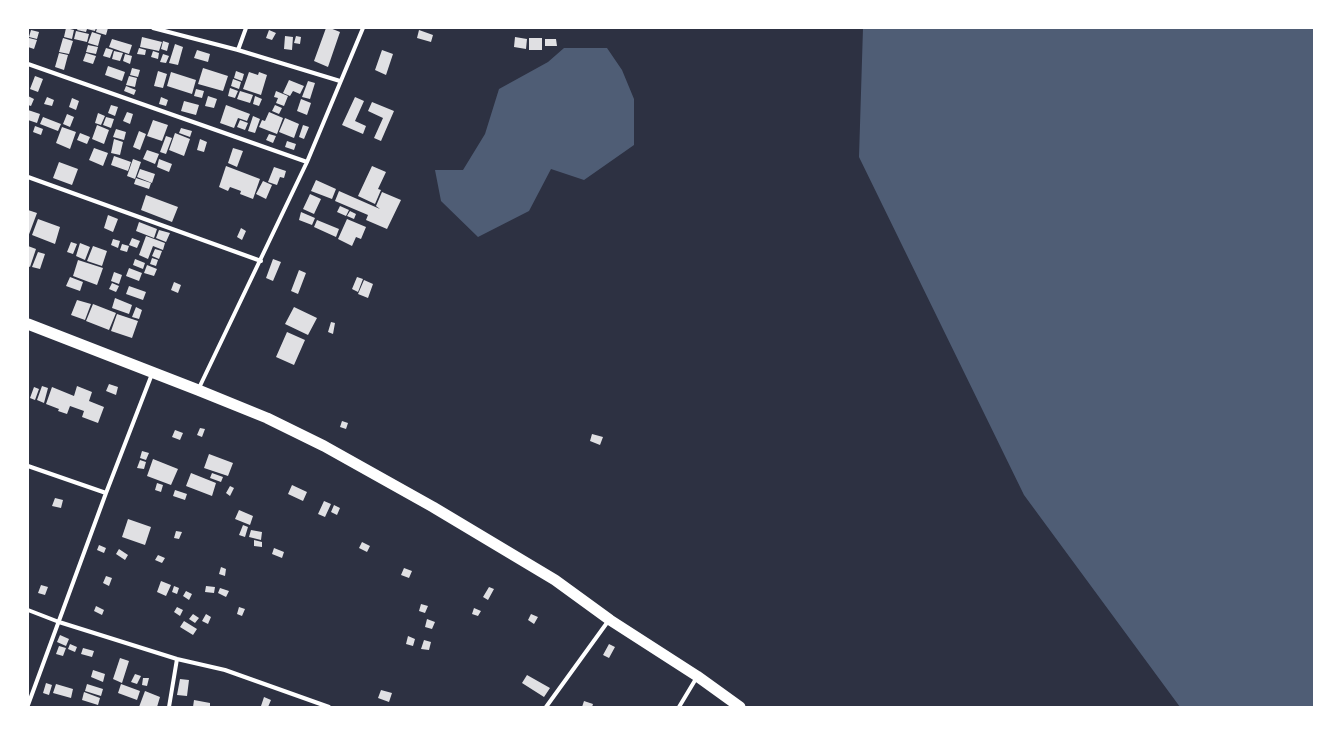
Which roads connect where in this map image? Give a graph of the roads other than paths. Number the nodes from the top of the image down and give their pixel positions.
1 (153, 28) edge
2 (246, 28) edge
3 (363, 28) edge
4 (238, 50) junction
5 (28, 64) edge
6 (340, 81) junction
7 (308, 162) junction
8 (28, 177) edge
9 (261, 261) junction
10 (28, 324) edge
11 (153, 372) junction
12 (198, 390) junction
13 (28, 466) edge
14 (106, 493) junction
15 (28, 610) edge
16 (610, 620) junction
17 (59, 622) junction
18 (176, 659) junction
19 (697, 676) junction
20 (28, 704) edge
21 (169, 707) edge
22 (329, 707) edge
23 (546, 707) edge
24 (679, 707) edge
25 (740, 707) edge

1 - 4 street
2 - 4 street
3 - 6 street
4 - 6 street
5 - 7 street
6 - 7 street
7 - 9 street
8 - 9 street
9 - 12 street
10 - 11 highway
11 - 12 highway
11 - 14 street
12 - 16 highway
13 - 14 street
14 - 17 street
15 - 17 street
16 - 19 highway
16 - 23 street
17 - 18 street
17 - 20 street
18 - 21 street
18 - 22 street
19 - 24 street
19 - 25 highway

